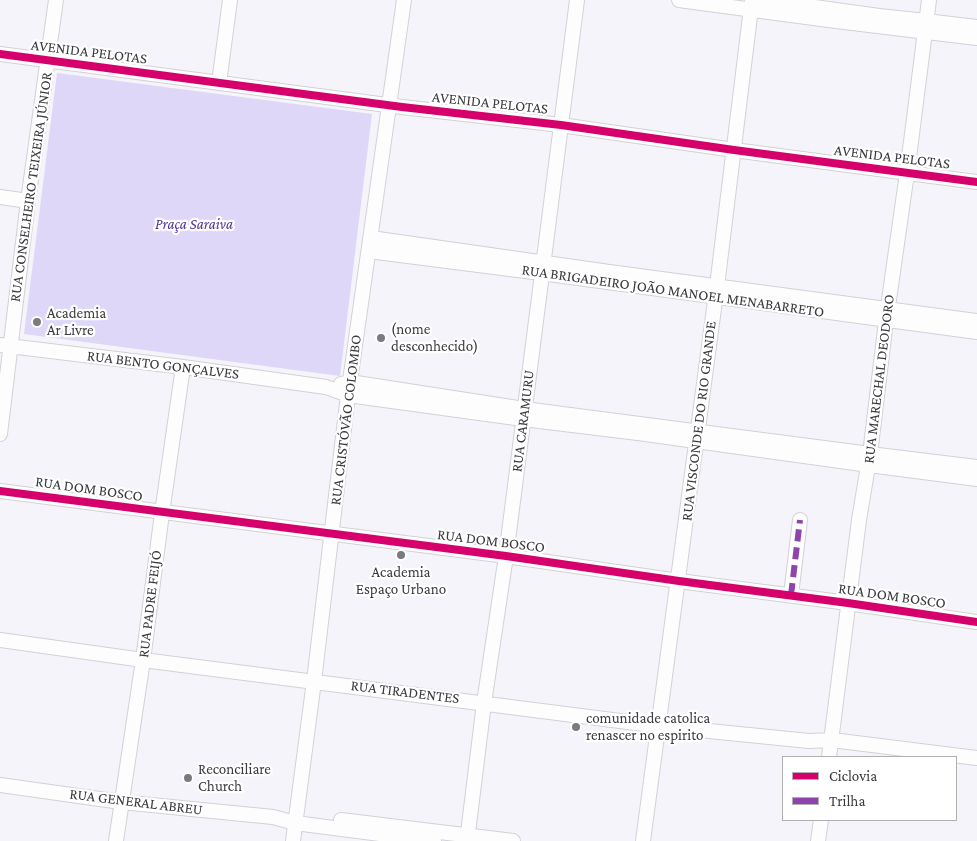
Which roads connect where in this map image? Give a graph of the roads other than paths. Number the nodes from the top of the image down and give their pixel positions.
1 (56, 0) edge
2 (230, 0) edge
3 (404, 0) edge
4 (577, 0) edge
5 (679, 0) edge
6 (765, 0) edge
7 (929, 0) edge
8 (695, 1) edge
9 (751, 5) edge
10 (794, 9) junction
11 (925, 26) junction
12 (977, 27) edge
13 (977, 38) edge
14 (0, 54) edge
15 (48, 60) junction
16 (220, 83) junction
17 (389, 105) junction
18 (561, 125) junction
19 (734, 150) junction
20 (907, 173) junction
21 (977, 182) edge
22 (0, 198) edge
23 (28, 201) junction
24 (370, 245) junction
25 (542, 267) junction
26 (716, 291) junction
27 (887, 315) junction
28 (977, 321) edge
29 (977, 332) edge
30 (5, 345) edge
31 (183, 367) junction
32 (349, 389) junction
33 (524, 414) junction
34 (0, 434) edge
35 (697, 436) junction
36 (870, 460) junction
37 (977, 466) edge
38 (977, 479) edge
39 (0, 491) edge
40 (162, 513) junction
41 (800, 520) dead end
42 (332, 535) junction
43 (506, 556) junction
44 (679, 581) junction
45 (791, 595) junction
46 (848, 603) junction
47 (977, 622) edge
48 (0, 640) edge
49 (143, 660) junction
50 (314, 681) junction
51 (484, 703) junction
52 (659, 726) junction
53 (831, 749) edge
54 (903, 754) edge
55 (940, 756) edge
56 (957, 757) edge
57 (977, 758) edge
58 (957, 764) edge
59 (977, 767) edge
60 (0, 785) edge
61 (121, 802) junction
62 (295, 819) junction
63 (821, 821) edge
64 (467, 838) edge
65 (116, 841) edge
66 (293, 841) edge
67 (434, 841) edge
68 (513, 841) edge
69 (644, 841) edge
70 (818, 841) edge

1 - 15 street, RUA CONSELHEIRO TEIXEIRA JÚNIOR
2 - 16 street
3 - 17 street, RUA CRISTÓVÃO COLOMBO
4 - 18 street, RUA CARAMURU
5 - 8 street
6 - 10 street
7 - 11 street, RUA MARECHAL DEODORO
8 - 9 street
9 - 10 street
9 - 19 street, RUA VISCONDE DO RIO GRANDE
10 - 11 street
11 - 12 street
11 - 13 street
11 - 20 street, RUA MARECHAL DEODORO
14 - 15 street, AVENIDA PELOTAS
15 - 16 street, AVENIDA PELOTAS
15 - 23 street, RUA CONSELHEIRO TEIXEIRA JÚNIOR
16 - 17 street, AVENIDA PELOTAS
17 - 18 street, AVENIDA PELOTAS
17 - 24 street, RUA CRISTÓVÃO COLOMBO
18 - 19 street, AVENIDA PELOTAS
18 - 25 street, RUA CARAMURU
19 - 20 street, AVENIDA PELOTAS
19 - 26 street, RUA VISCONDE DO RIO GRANDE
20 - 21 street, AVENIDA PELOTAS
20 - 27 street, RUA MARECHAL DEODORO
22 - 23 street
23 - 30 street, RUA CONSELHEIRO TEIXEIRA JÚNIOR
24 - 25 street, RUA BRIGADEIRO JOÃO MANOEL MENABARRETO
24 - 32 street, RUA CRISTÓVÃO COLOMBO
25 - 26 street, RUA BRIGADEIRO JOÃO MANOEL MENABARRETO
25 - 33 street, RUA CARAMURU
26 - 27 street, RUA BRIGADEIRO JOÃO MANOEL MENABARRETO
26 - 35 street, RUA VISCONDE DO RIO GRANDE
27 - 28 street, RUA BRIGADEIRO JOÃO MANOEL MENABARRETO
27 - 29 street, RUA BRIGADEIRO JOÃO MANOEL MENABARRETO
27 - 36 street, RUA MARECHAL DEODORO
30 - 31 street, RUA BENTO GONÇALVES
30 - 34 street, RUA CONSELHEIRO TEIXEIRA JÚNIOR
31 - 32 street, RUA BENTO GONÇALVES
31 - 40 street, RUA PADRE FEIJÓ
32 - 33 street, RUA BENTO GONÇALVES
32 - 42 street, RUA CRISTÓVÃO COLOMBO
33 - 35 street, RUA BENTO GONÇALVES
33 - 43 street, RUA CARAMURU
35 - 36 street, RUA BENTO GONÇALVES
35 - 44 street, RUA VISCONDE DO RIO GRANDE
36 - 37 street, RUA BENTO GONÇALVES
36 - 38 street, RUA BENTO GONÇALVES
36 - 46 street, RUA MARECHAL DEODORO
39 - 40 street, RUA DOM BOSCO
40 - 42 street, RUA DOM BOSCO
40 - 49 street, RUA PADRE FEIJÓ
41 - 45 street
42 - 43 street, RUA DOM BOSCO
42 - 50 street, RUA CRISTÓVÃO COLOMBO
43 - 44 street, RUA DOM BOSCO
43 - 51 street, RUA CARAMURU
44 - 45 street, RUA DOM BOSCO
44 - 52 street, RUA VISCONDE DO RIO GRANDE
45 - 46 street, RUA DOM BOSCO
46 - 47 street, RUA DOM BOSCO
46 - 53 street, RUA MARECHAL DEODORO
48 - 49 street, RUA TIRADENTES
49 - 50 street, RUA TIRADENTES
49 - 61 street, RUA PADRE FEIJÓ
50 - 51 street, RUA TIRADENTES
50 - 62 street, RUA CRISTÓVÃO COLOMBO
51 - 52 street, RUA TIRADENTES
51 - 64 street, RUA CARAMURU
52 - 53 street, RUA TIRADENTES
52 - 69 street, RUA VISCONDE DO RIO GRANDE
53 - 54 street, RUA TIRADENTES
54 - 55 street, RUA TIRADENTES
56 - 57 street, RUA TIRADENTES
58 - 59 street
60 - 61 street, RUA GENERAL ABREU
61 - 62 street, RUA GENERAL ABREU
61 - 65 street, RUA PADRE FEIJÓ
62 - 64 street, RUA GENERAL ABREU
62 - 66 street, RUA CRISTÓVÃO COLOMBO
62 - 67 street, RUA GENERAL ABREU
63 - 70 street
64 - 68 street, RUA GENERAL ABREU

